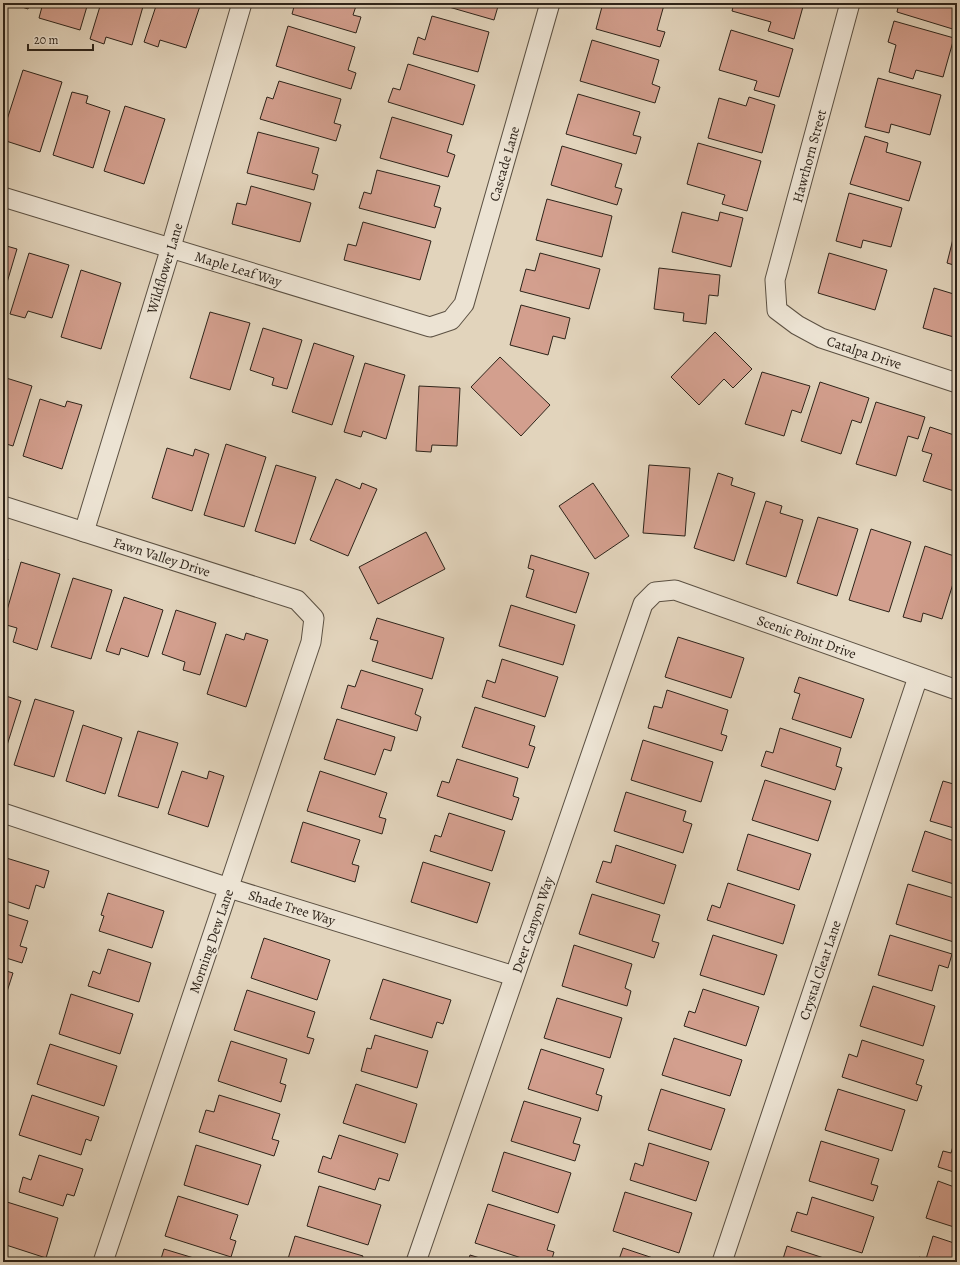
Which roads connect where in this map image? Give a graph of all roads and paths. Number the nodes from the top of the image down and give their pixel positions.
1 (242, 3) edge
2 (550, 3) edge
3 (850, 3) edge
4 (3, 197) edge
5 (171, 247) junction
6 (777, 310) joint
7 (451, 320) joint
8 (957, 383) edge
9 (3, 506) edge
10 (84, 532) junction
11 (655, 592) joint
12 (314, 618) joint
13 (918, 677) junction
14 (957, 690) edge
15 (3, 813) edge
16 (229, 888) junction
17 (514, 976) junction
18 (102, 1262) edge
19 (416, 1262) edge
20 (722, 1262) edge

1 - 5 street, Wildflower Lane
2 - 7 street, Cascade Lane
3 - 6 street, Hawthorn Street
4 - 5 street, Maple Leaf Way
5 - 7 street, Maple Leaf Way
5 - 10 street, Wildflower Lane
6 - 8 street, Catalpa Drive
9 - 10 street, Fawn Valley Drive
10 - 12 street, Fawn Valley Drive
11 - 13 street, Scenic Point Drive
11 - 17 street, Deer Canyon Way
12 - 16 street, Morning Dew Lane
13 - 14 street, Scenic Point Drive
13 - 20 street, Crystal Clear Lane
15 - 16 street, Shade Tree Way
16 - 17 street, Shade Tree Way
16 - 18 street, Morning Dew Lane
17 - 19 street, Deer Canyon Way

